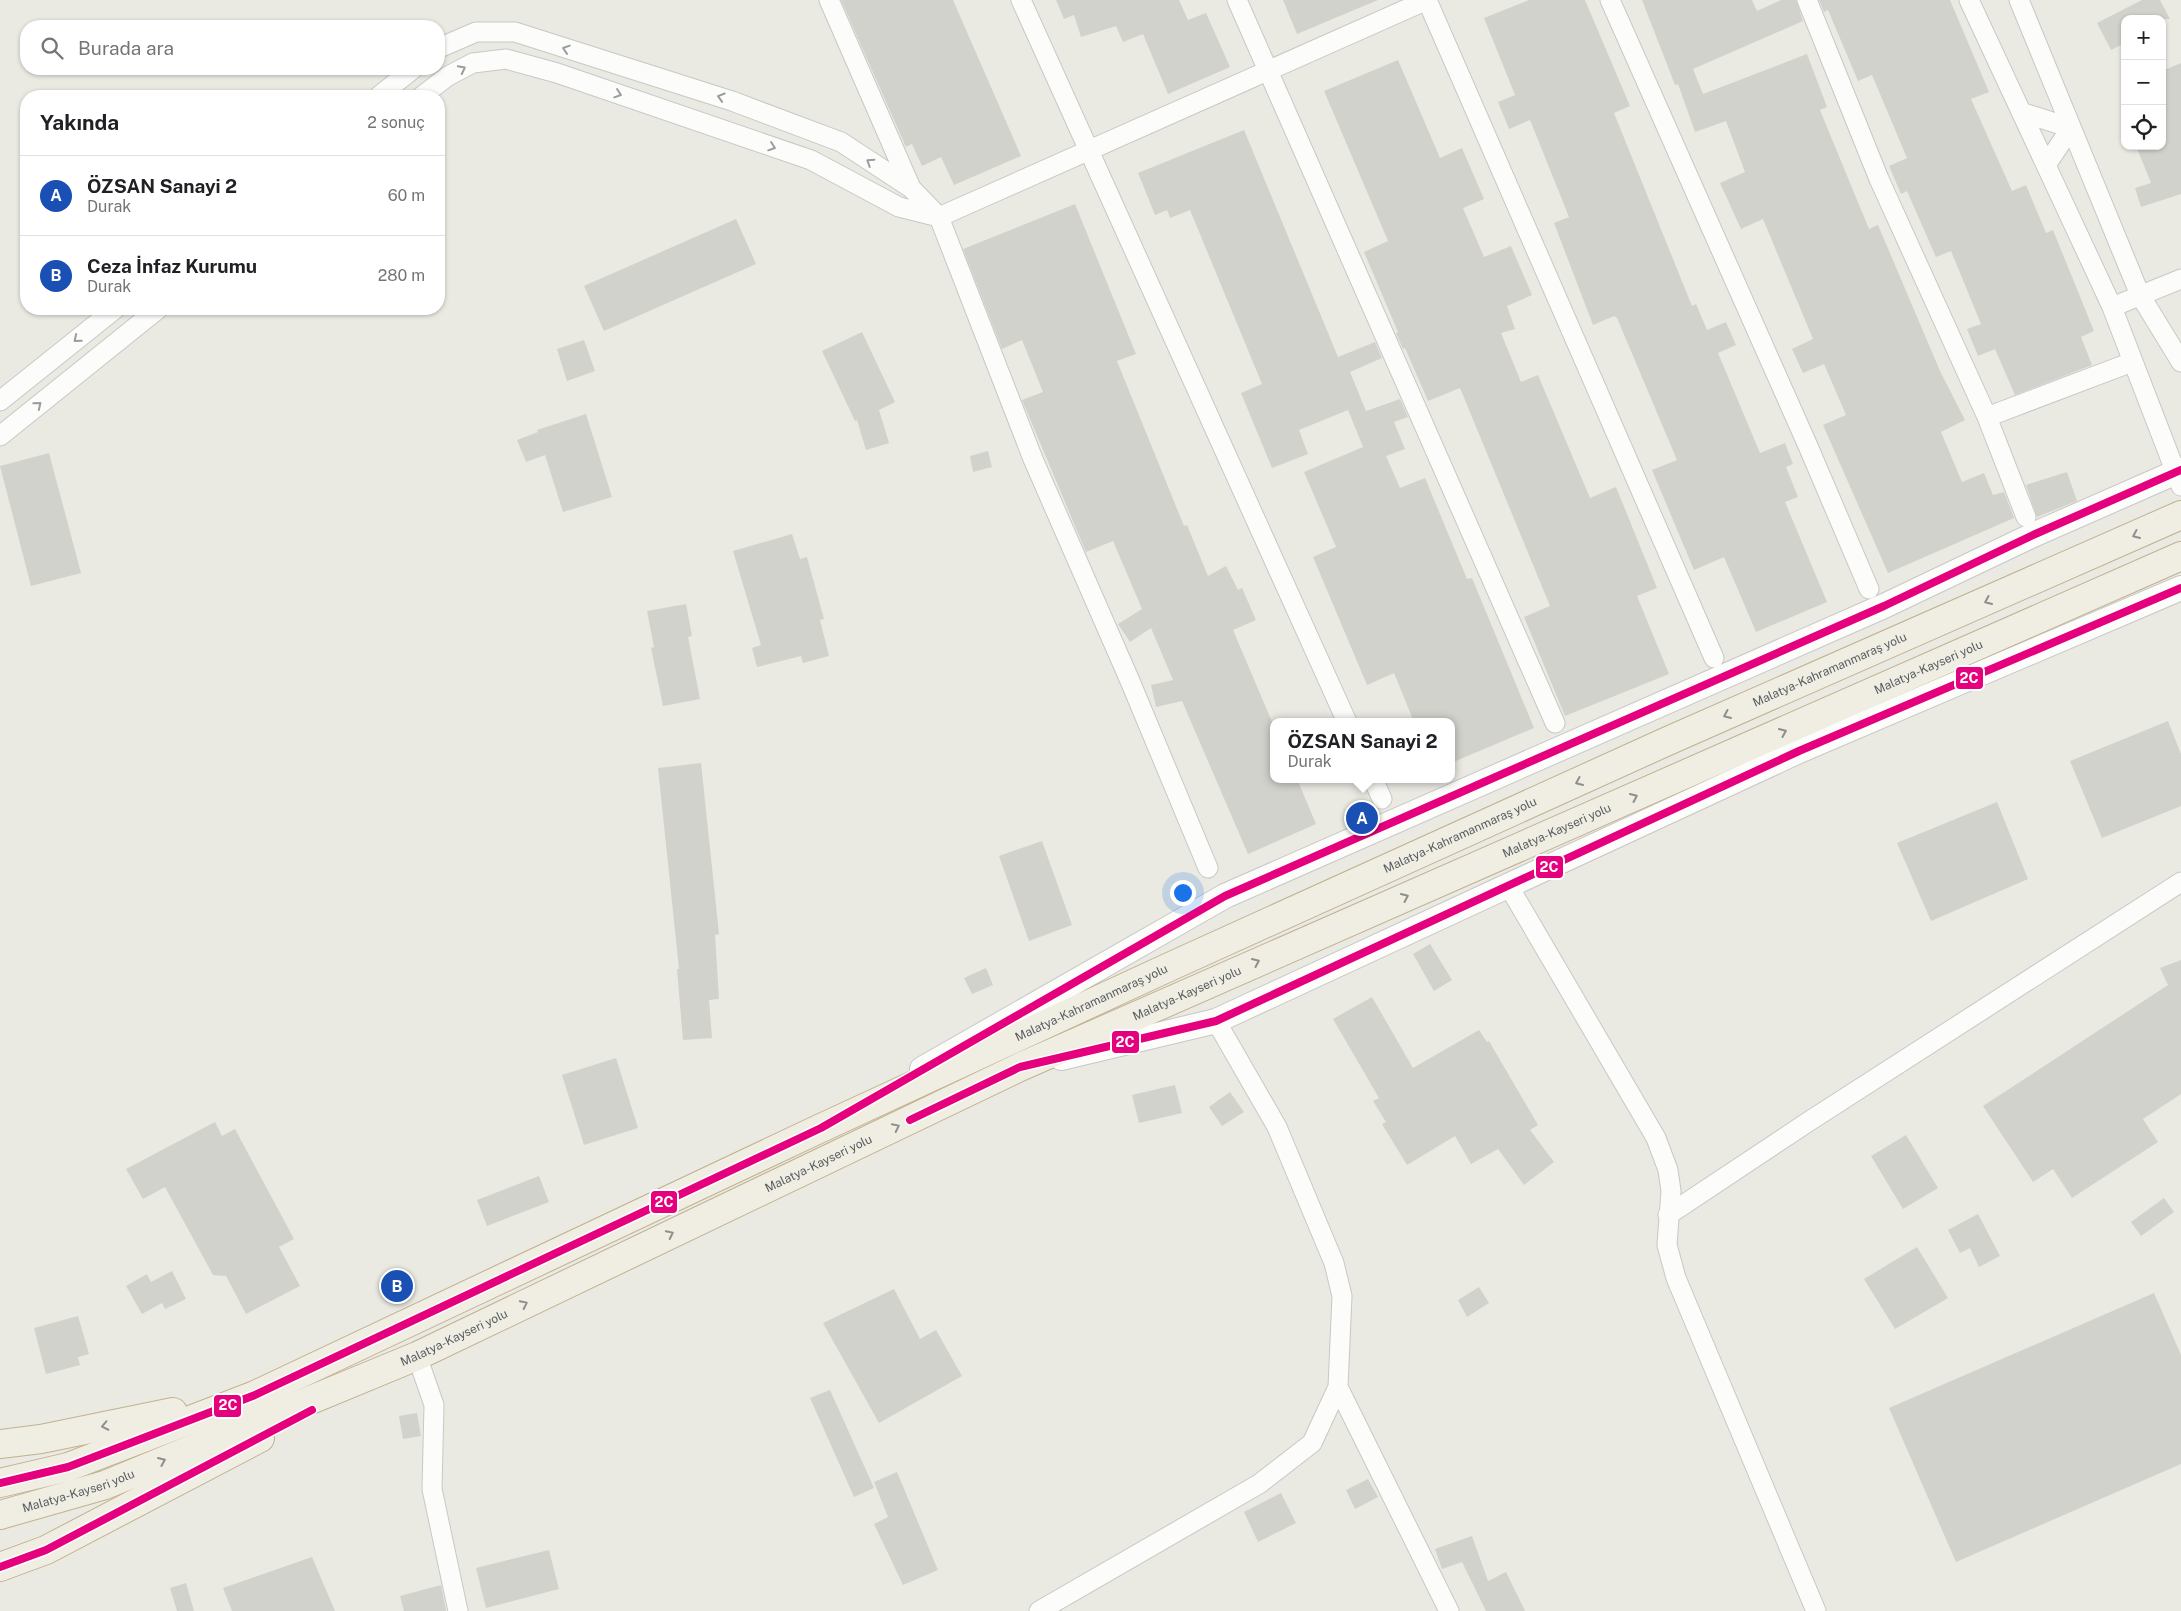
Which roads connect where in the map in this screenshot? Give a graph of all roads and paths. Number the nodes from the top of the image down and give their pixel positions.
1 (829, 0) edge
2 (1021, 0) edge
3 (1237, 0) edge
4 (1427, 0) edge
5 (1610, 0) edge
6 (1807, 0) edge
7 (1969, 0) edge
8 (2019, 0) edge
9 (445, 45) edge
10 (1269, 71) junction
11 (405, 75) edge
12 (387, 90) edge
13 (430, 90) edge
14 (2021, 112) junction
15 (2071, 128) junction
16 (1089, 152) junction
17 (2046, 165) junction
18 (911, 188) junction
19 (940, 217) junction
20 (2181, 279) edge
21 (2140, 295) junction
22 (2112, 307) junction
23 (108, 315) edge
24 (151, 315) edge
25 (2132, 362) junction
26 (2181, 362) edge
27 (0, 401) edge
28 (1987, 417) junction
29 (0, 436) edge
30 (2179, 476) edge
31 (2181, 516) edge
32 (2026, 518) dead end
33 (2181, 556) edge
34 (2181, 588) edge
35 (1869, 590) dead end
36 (1714, 658) dead end
37 (1345, 718) edge
38 (1555, 723) dead end
39 (1375, 783) edge
40 (1382, 799) dead end
41 (1208, 868) dead end
42 (2181, 882) edge
43 (1508, 885) junction
44 (1216, 1021) junction
45 (1020, 1067) junction
46 (821, 1128) junction
47 (1668, 1215) junction
48 (417, 1356) junction
49 (1338, 1386) junction
50 (255, 1395) junction
51 (0, 1444) edge
52 (0, 1484) edge
53 (0, 1514) edge
54 (0, 1567) edge
55 (458, 1611) edge
56 (1039, 1611) edge
57 (1449, 1611) edge
58 (1816, 1611) edge

1 - 18 street
2 - 16 street
3 - 10 street
4 - 10 street
4 - 36 street
5 - 35 street
6 - 28 street
7 - 14 street
8 - 15 street
18 -> 9 street
10 - 16 street
10 - 38 street
11 - 12 street
13 -> 19 street
14 - 15 street
14 - 17 street
15 - 17 street
15 - 21 street
16 - 19 street
16 - 37 street
17 - 22 street
18 - 19 street
19 - 41 street
20 - 21 street
21 - 22 street
21 - 26 street
22 - 25 street
23 -> 27 street
29 -> 24 street
25 - 28 street
25 - 30 street
28 - 32 street
30 - 46 street
31 -> 46 highway, Malatya-Kahramanmaraş yolu
45 -> 33 highway, Malatya-Kayseri yolu
34 - 43 street
39 - 40 street
42 - 47 street
43 - 44 street
43 - 47 street
44 - 45 street
44 - 49 street
48 -> 45 highway, Malatya-Kayseri yolu
46 - 50 highway, Malatya-Kahramanmaraş yolu
47 - 58 street
53 -> 48 highway, Malatya-Kayseri yolu
48 - 54 highway
48 - 55 street
49 - 56 street
49 - 57 street
50 -> 51 highway
50 - 52 highway, Malatya-Kahramanmaraş yolu

